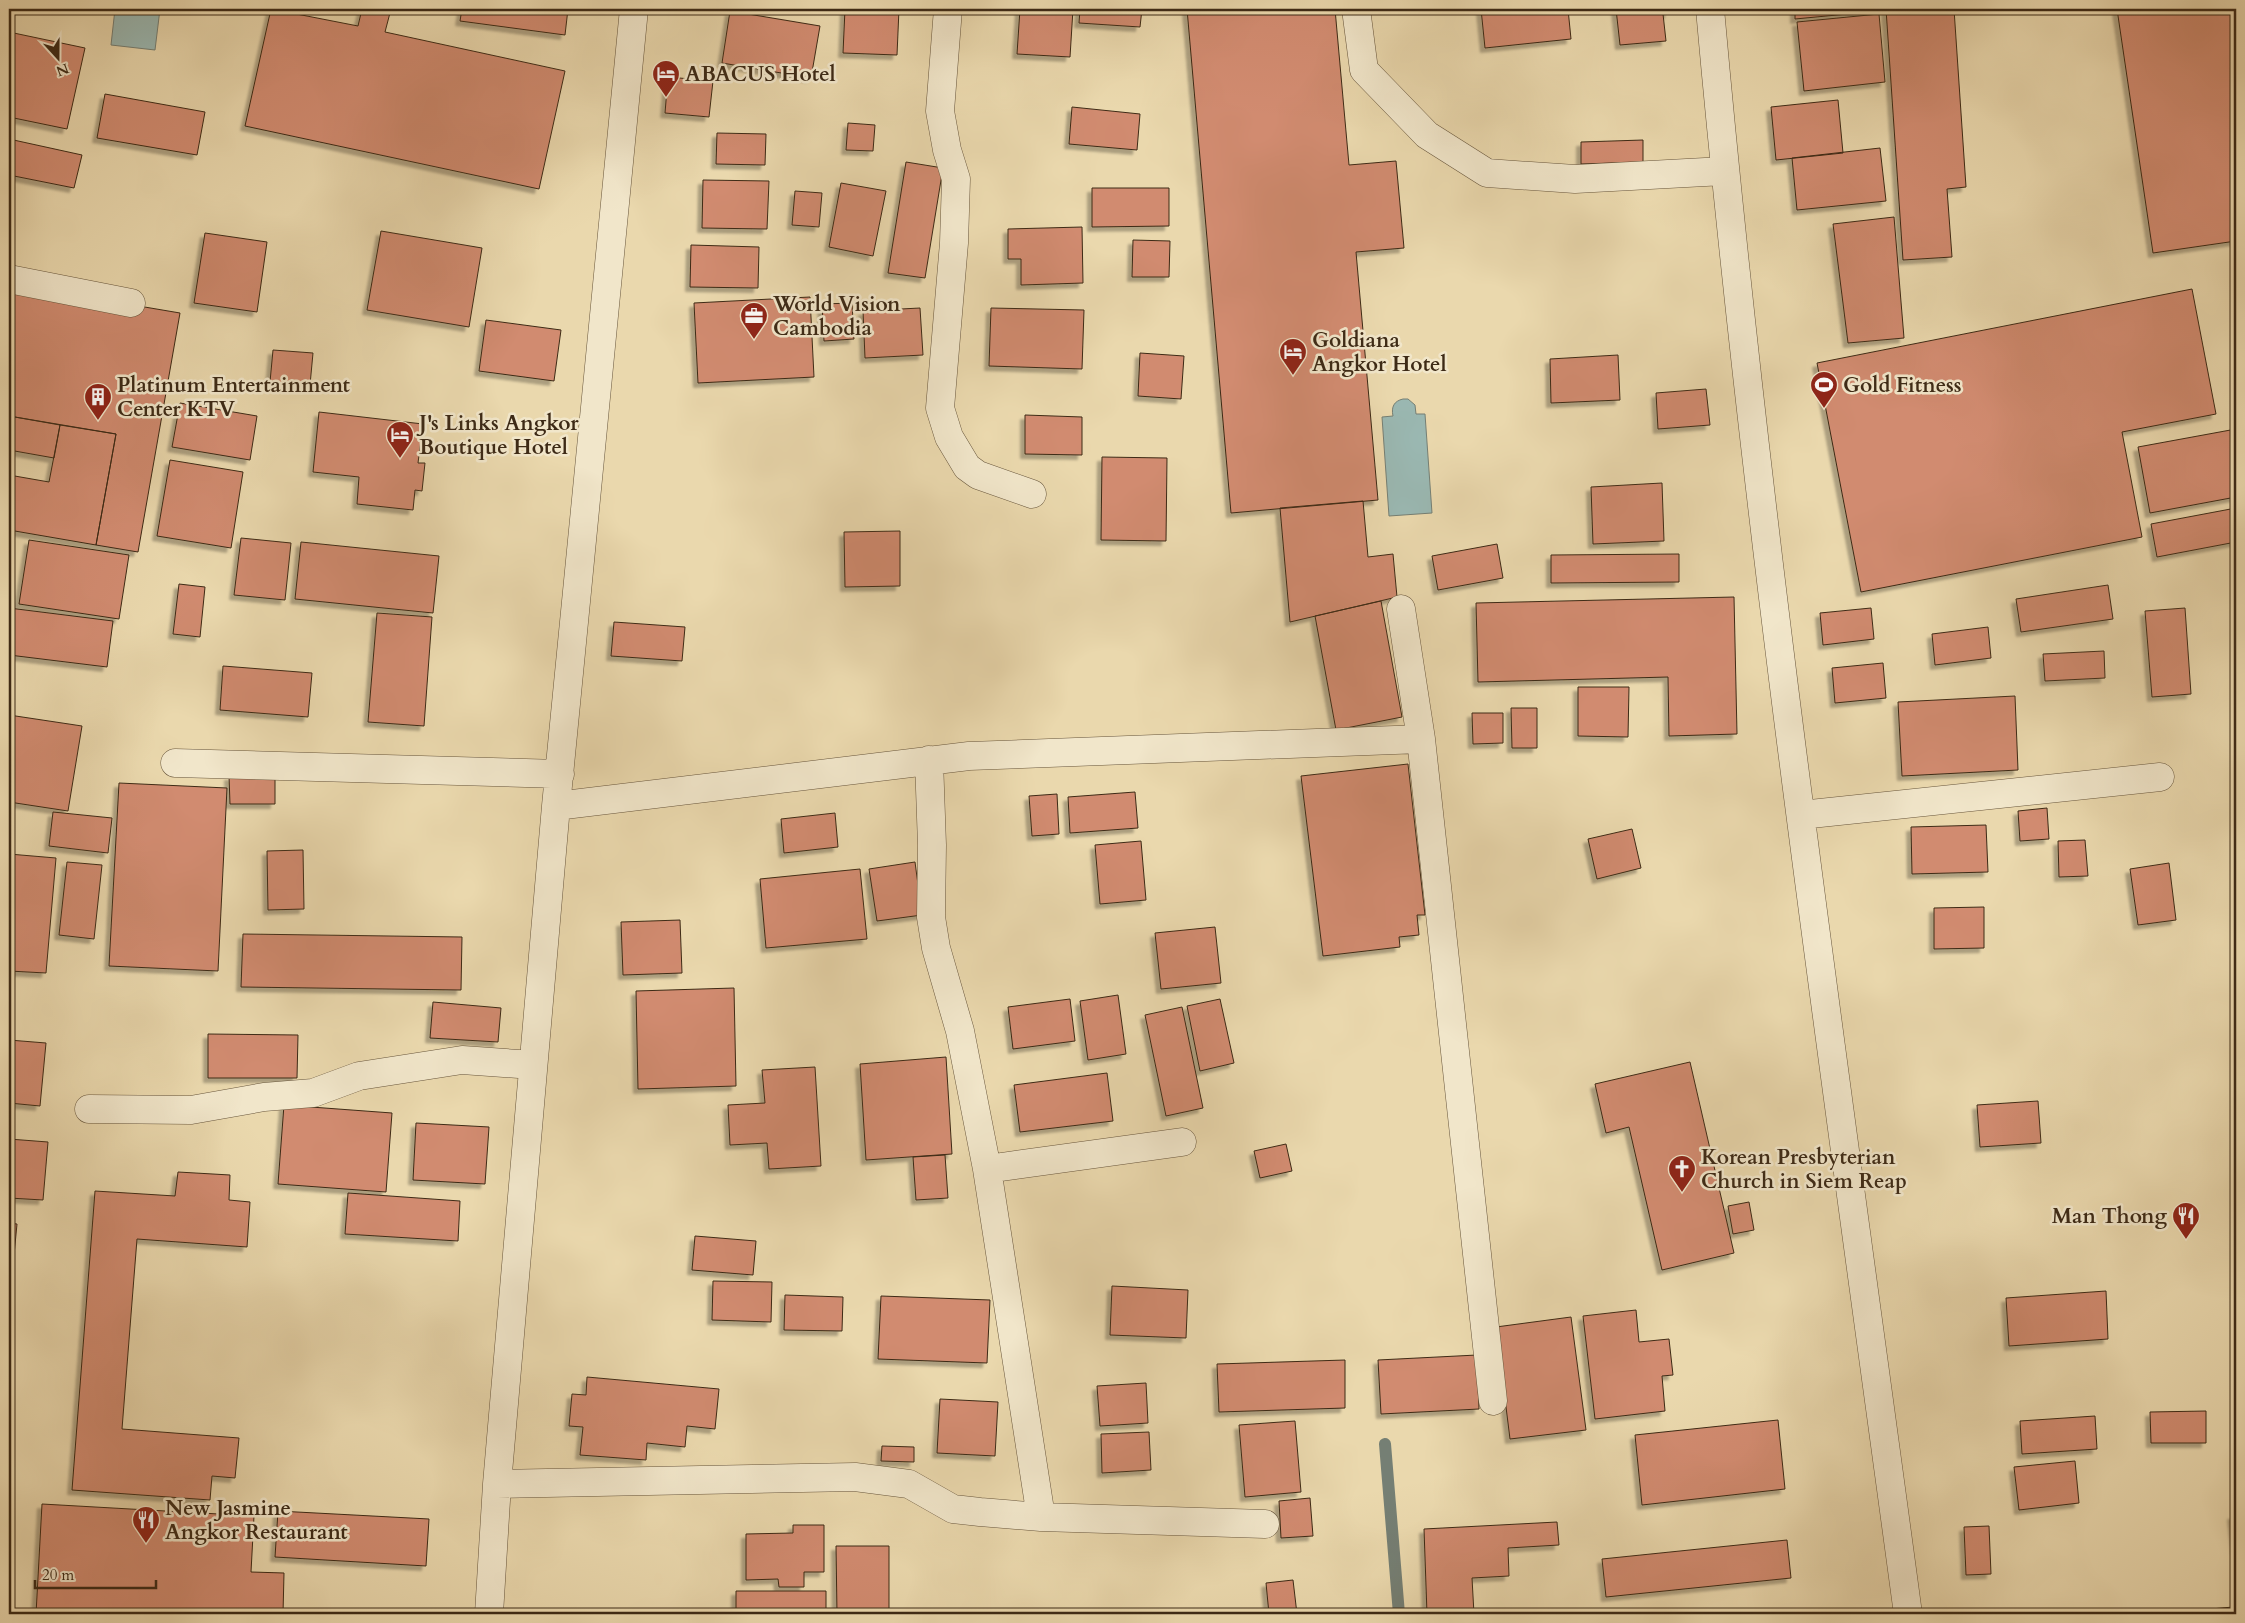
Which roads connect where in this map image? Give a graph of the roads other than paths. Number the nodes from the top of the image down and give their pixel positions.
1 (634, 9) edge
2 (948, 9) edge
3 (1356, 9) edge
4 (1710, 9) edge
5 (1724, 171) junction
6 (9, 279) edge
7 (131, 303) dead end
8 (1032, 494) dead end
9 (1401, 609) dead end
10 (1421, 739) junction
11 (929, 760) junction
12 (175, 763) dead end
13 (560, 774) junction
14 (2160, 777) dead end
15 (556, 806) junction
16 (1802, 815) junction
17 (533, 1065) junction
18 (89, 1109) dead end
19 (1182, 1142) dead end
20 (987, 1169) junction
21 (1493, 1401) dead end
22 (497, 1484) junction
23 (1041, 1517) junction
24 (1265, 1524) dead end
25 (489, 1614) edge
26 (1908, 1614) edge

1 - 13 street
2 - 8 street
3 - 5 street
4 - 5 street
5 - 16 street
6 - 7 street
9 - 10 street
10 - 11 street
10 - 21 street
11 - 15 street
11 - 20 street
12 - 13 street
13 - 15 street
14 - 16 street
15 - 17 street
16 - 26 street
17 - 18 street
17 - 22 street
19 - 20 street
20 - 23 street
22 - 23 street
22 - 25 street
23 - 24 street

